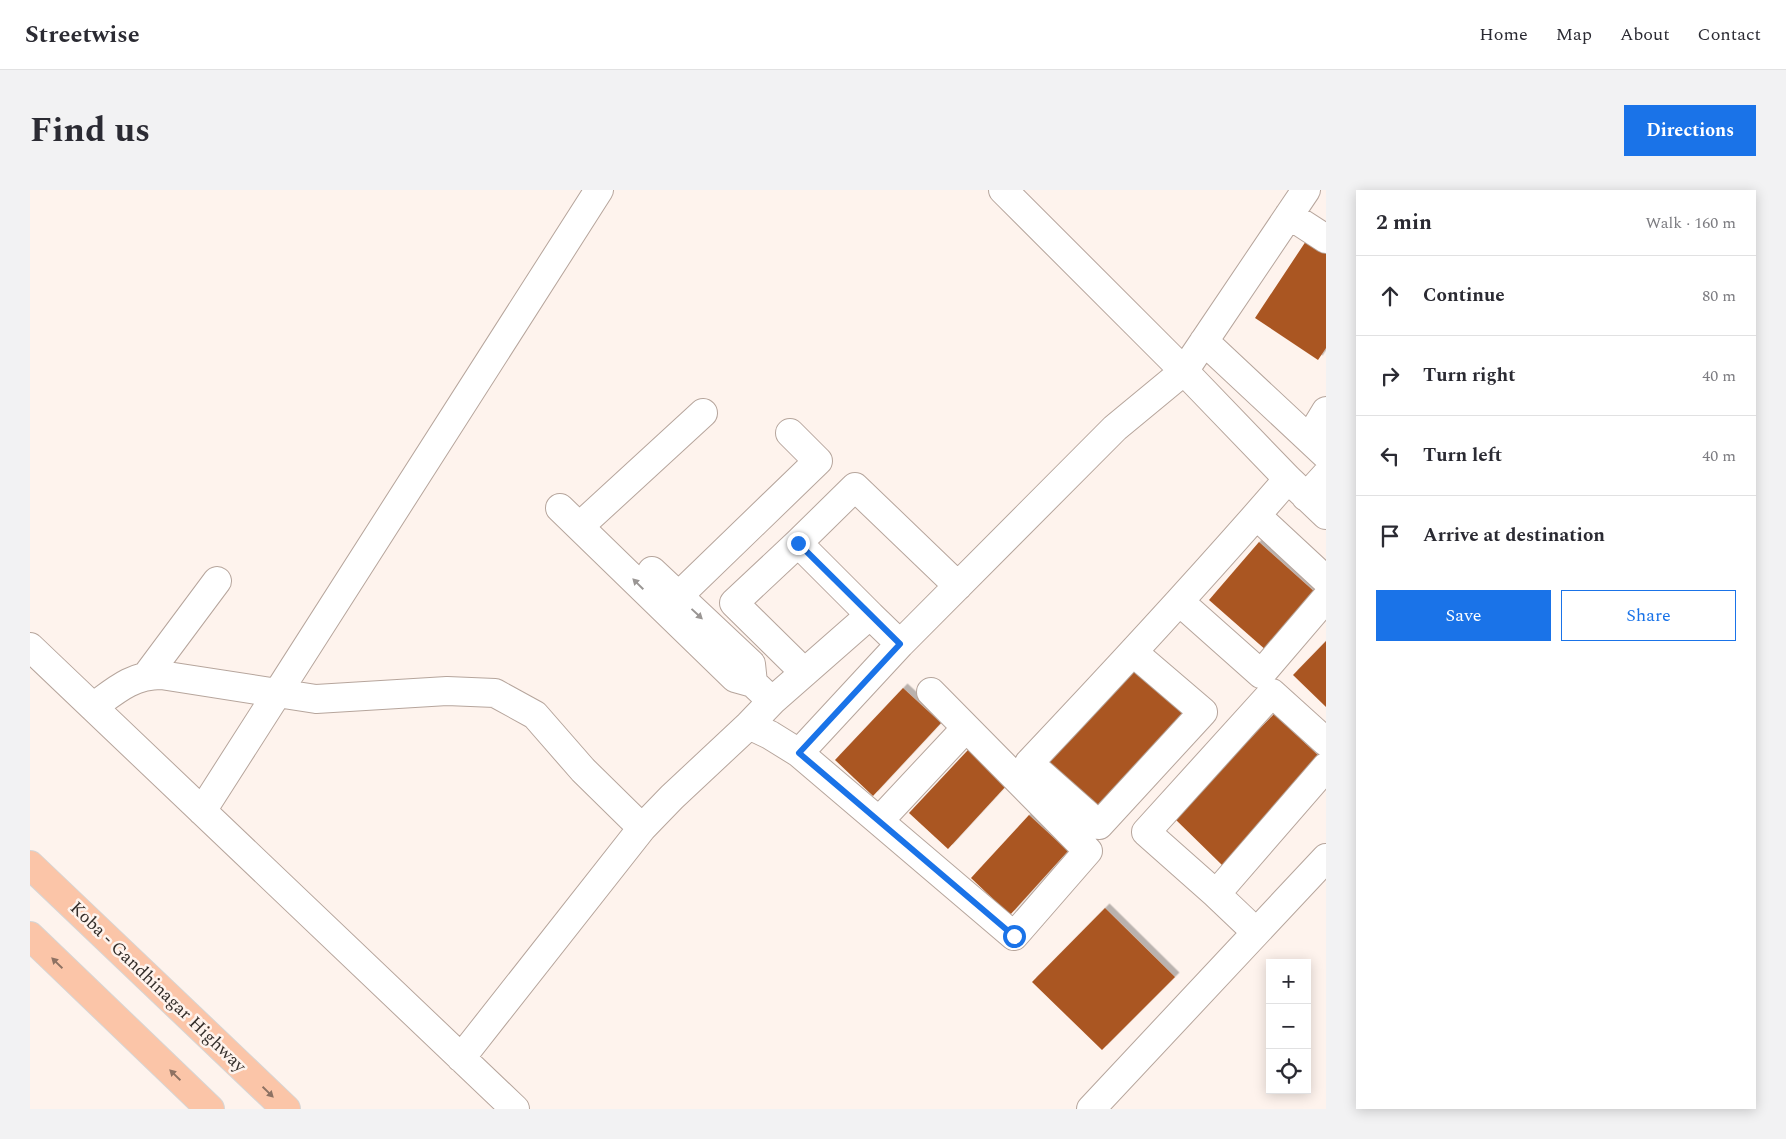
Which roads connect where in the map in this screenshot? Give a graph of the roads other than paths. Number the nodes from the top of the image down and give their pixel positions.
1 (599, 190) edge
2 (1003, 190) edge
3 (1306, 190) edge
4 (1289, 215) junction
5 (1326, 239) edge
6 (1204, 341) junction
7 (1184, 371) junction
8 (1326, 411) edge
9 (703, 413) dead end
10 (790, 433) dead end
11 (1317, 447) edge
12 (1326, 475) edge
13 (1297, 488) junction
14 (1257, 516) junction
15 (1326, 516) edge
16 (798, 543) junction
17 (1326, 580) edge
18 (217, 581) dead end
19 (958, 586) junction
20 (1326, 598) edge
21 (1180, 602) junction
22 (671, 603) junction
23 (870, 615) junction
24 (900, 644) junction
25 (30, 647) edge
26 (1134, 653) junction
27 (804, 672) junction
28 (147, 675) junction
29 (763, 692) junction
30 (931, 692) dead end
31 (278, 693) junction
32 (93, 707) junction
33 (749, 725) junction
34 (966, 728) junction
35 (1326, 742) edge
36 (799, 753) junction
37 (1326, 767) edge
38 (202, 811) junction
39 (879, 821) junction
40 (642, 828) junction
41 (1326, 858) edge
42 (30, 865) edge
43 (1216, 894) junction
44 (1256, 932) junction
45 (30, 936) edge
46 (461, 1058) junction
47 (210, 1109) edge
48 (286, 1109) edge
49 (515, 1109) edge
50 (1092, 1109) edge

1 - 31 street
2 - 7 street
3 - 4 street
4 - 5 street
4 - 6 street
6 - 7 street
6 - 11 street
7 - 13 street
7 - 19 street
8 - 11 street
9 - 22 street
10 - 22 street
12 - 13 street
13 - 14 street
13 - 15 street
14 - 17 street
14 - 21 street
16 - 19 street
16 - 23 street
16 - 27 street
18 - 28 street
19 - 24 street
20 - 21 street
21 - 26 street
22 - 29 street
23 - 24 street
23 - 27 street
24 - 36 street
25 - 32 street
26 - 26 street
27 - 29 street
28 - 31 street
28 - 32 street
29 - 33 street
30 - 34 street
31 - 38 street
31 - 40 street
32 - 38 street
33 - 36 street
33 - 40 street
34 - 39 street
34 - 39 street
35 - 43 street
36 - 39 street
37 - 43 street
38 - 46 street
40 - 46 street
41 - 44 street
42 -> 48 main road, Koba - Gandhinagar Highway
43 - 44 street
44 - 50 street
47 -> 45 main road
46 - 49 street

